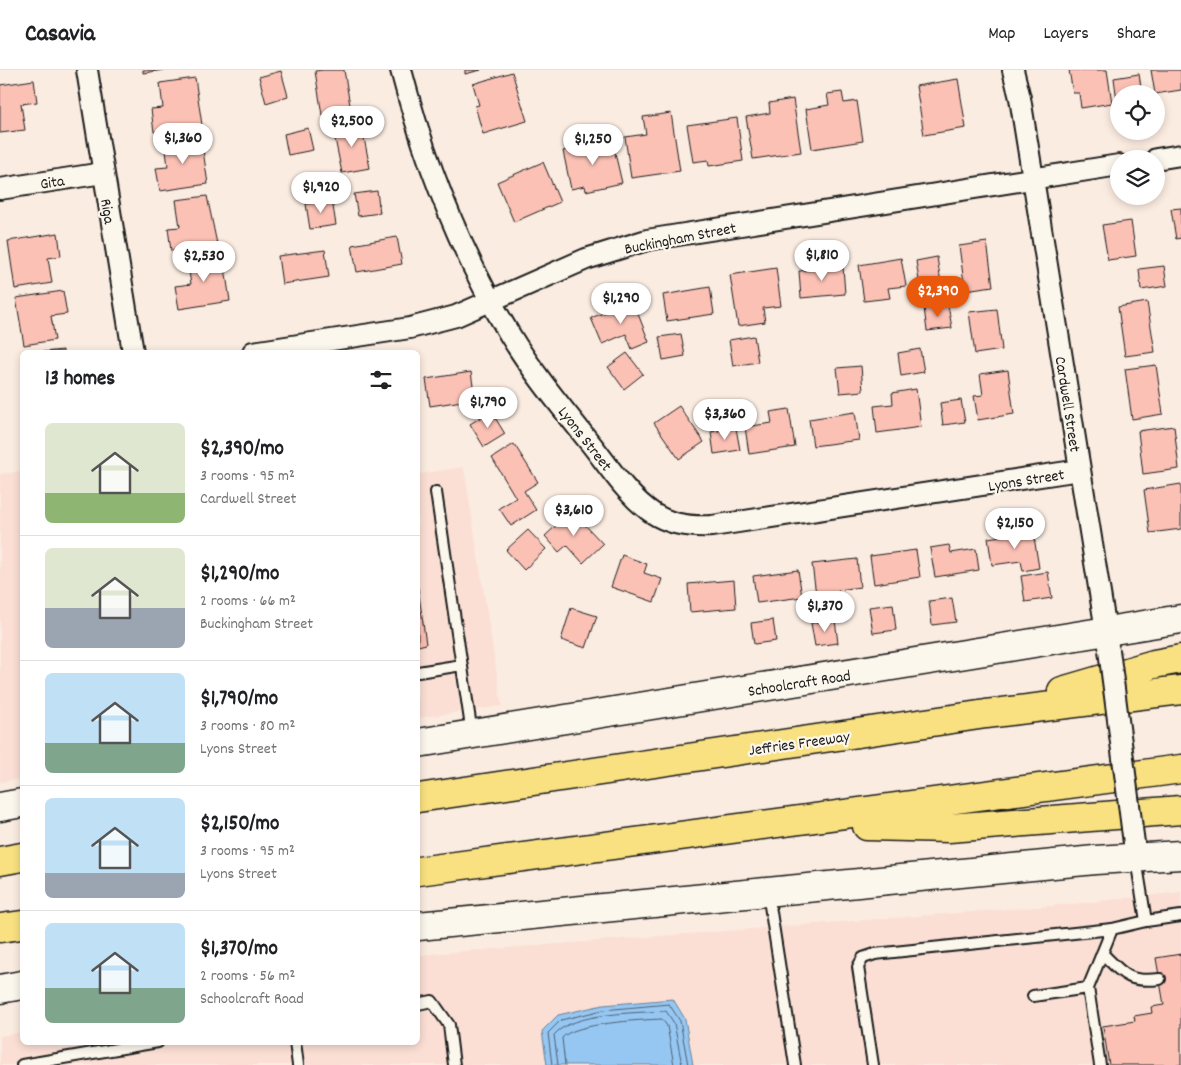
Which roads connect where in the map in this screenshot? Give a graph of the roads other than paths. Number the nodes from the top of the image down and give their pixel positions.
1 (87, 70) edge
2 (401, 70) edge
3 (1013, 70) edge
4 (1181, 155) edge
5 (1165, 158) edge
6 (1110, 166) edge
7 (103, 173) junction
8 (1033, 179) junction
9 (0, 189) edge
10 (492, 302) junction
11 (133, 350) edge
12 (266, 350) edge
13 (1080, 470) junction
14 (436, 492) dead end
15 (1181, 619) edge
16 (1108, 640) junction
17 (1181, 659) edge
18 (462, 664) junction
19 (420, 672) edge
20 (1181, 690) edge
21 (986, 714) junction
22 (472, 735) junction
23 (420, 743) edge
24 (1181, 769) edge
25 (420, 798) edge
26 (20, 803) edge
27 (0, 807) edge
28 (1181, 810) edge
29 (785, 824) junction
30 (1181, 855) edge
31 (20, 857) edge
32 (1136, 858) junction
33 (0, 861) edge
34 (420, 871) edge
35 (768, 892) junction
36 (1181, 916) edge
37 (1146, 921) junction
38 (20, 925) edge
39 (420, 926) edge
40 (0, 928) edge
41 (1112, 929) junction
42 (1102, 953) junction
43 (1160, 979) dead end
44 (20, 985) edge
45 (1088, 988) junction
46 (0, 989) edge
47 (1033, 996) dead end
48 (420, 1004) edge
49 (140, 1045) edge
50 (295, 1045) edge
51 (22, 1065) edge
52 (298, 1065) edge
53 (454, 1065) edge
54 (795, 1065) edge
55 (873, 1065) edge
56 (1100, 1065) edge

1 - 7 street, Riga
2 - 10 street, Lyons Street
3 - 8 street, Cardwell Street
4 - 5 street
6 - 8 street, Buckingham Street
7 - 9 street, Gita
7 - 11 street, Riga
8 - 10 street, Buckingham Street
8 - 13 street, Cardwell Street
10 - 12 street, Buckingham Street
10 - 13 street, Lyons Street
13 - 16 street, Cardwell Street
14 - 18 lane
15 - 16 main road, Schoolcraft Road
16 - 22 main road, Schoolcraft Road
16 - 32 street, Cardwell Street, bridge
17 - 21 highway
18 - 19 lane
18 - 22 lane
20 - 21 highway, Jeffries Freeway
21 - 25 highway, Jeffries Freeway
22 - 23 main road, Schoolcraft Road
24 - 29 highway
26 - 27 main road
28 - 29 highway
29 - 34 highway
30 - 32 main road
31 - 33 highway
32 - 35 main road
32 - 37 lane
35 - 39 main road
35 - 54 lane
36 - 37 lane
37 - 41 lane
38 - 40 highway
41 - 42 lane
41 - 55 lane
42 - 43 lane
42 - 45 lane
44 - 46 main road
45 - 47 lane
45 - 56 lane
48 - 53 lane
49 - 51 lane
50 - 52 lane

